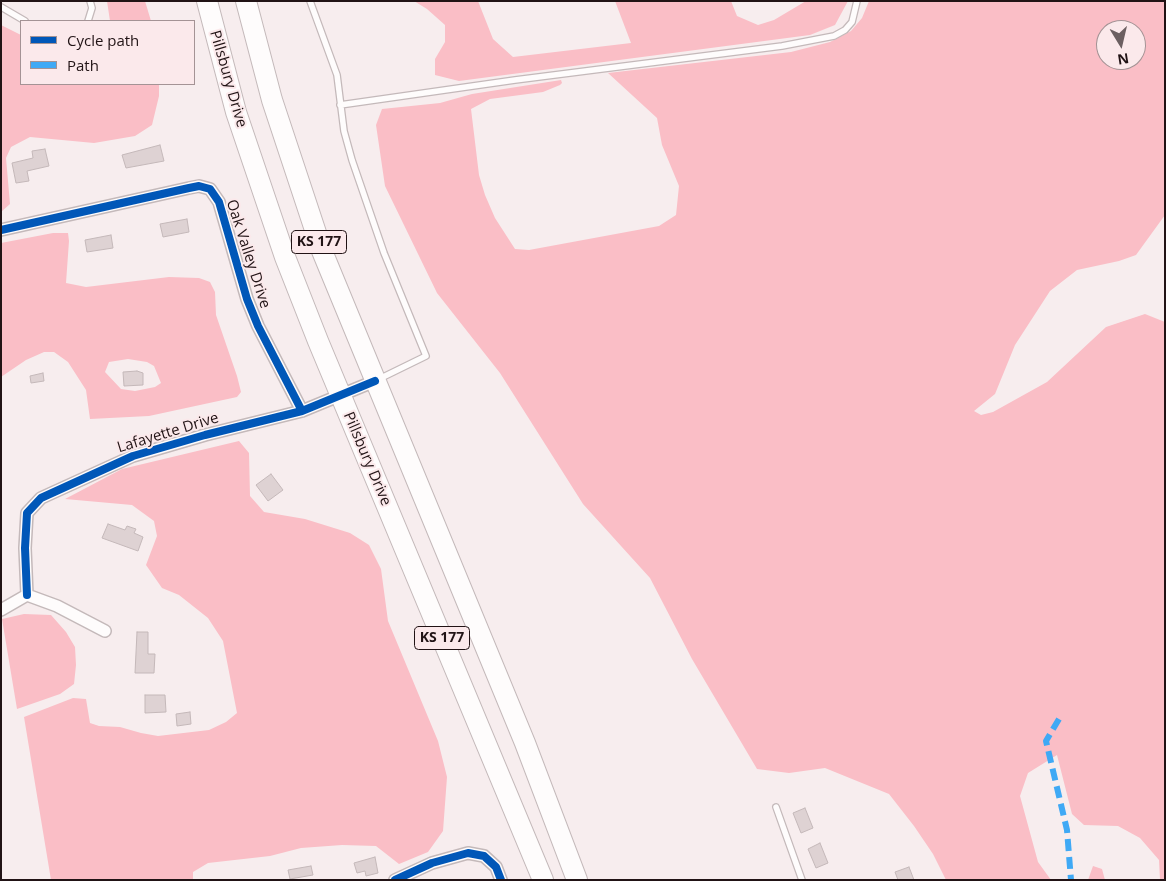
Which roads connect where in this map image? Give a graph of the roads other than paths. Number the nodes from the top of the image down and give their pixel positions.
1 (90, 1) edge
2 (207, 1) edge
3 (246, 1) edge
4 (310, 1) edge
5 (857, 1) edge
6 (1, 7) edge
7 (23, 20) edge
8 (88, 20) edge
9 (340, 105) junction
10 (1, 230) edge
11 (375, 381) junction
12 (341, 396) junction
13 (302, 411) junction
14 (27, 595) junction
15 (1, 610) edge
16 (105, 631) dead end
17 (776, 807) dead end
18 (395, 880) edge
19 (501, 880) edge
20 (543, 880) edge
21 (577, 880) edge
22 (802, 880) edge

1 - 8 lane
2 - 12 highway, Pillsbury Drive / KS 177
3 - 11 highway, KS 177
4 - 9 lane
5 - 9 lane
6 - 7 lane
9 - 11 lane
10 - 13 street, Oak Valley Drive
11 - 12 street, Lafayette Drive
11 - 21 highway, KS 177
12 - 13 street, Lafayette Drive
12 - 20 highway, Pillsbury Drive / KS 177
13 - 14 street, Lafayette Drive
14 - 15 street
14 - 16 street
17 - 22 lane
18 - 19 street

